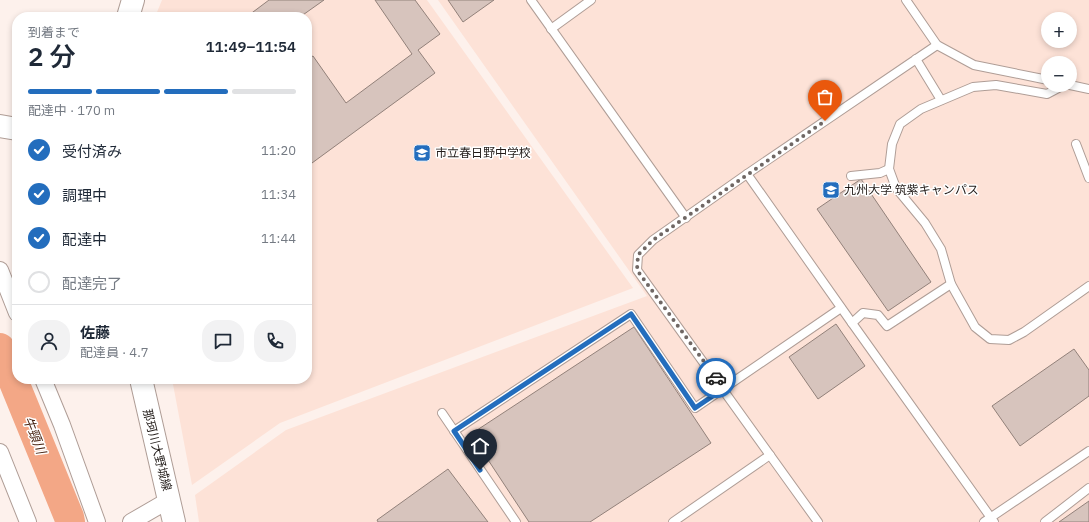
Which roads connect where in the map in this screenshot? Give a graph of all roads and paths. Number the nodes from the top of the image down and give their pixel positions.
1 (531, 0) edge
2 (591, 0) edge
3 (906, 0) edge
4 (552, 29) junction
5 (937, 45) junction
6 (916, 59) junction
7 (1041, 78) edge
8 (1077, 86) edge
9 (1089, 89) edge
10 (1051, 92) edge
11 (941, 100) junction
12 (0, 126) edge
13 (12, 128) edge
14 (1076, 144) dead end
15 (889, 169) junction
16 (748, 174) junction
17 (850, 176) dead end
18 (1089, 178) edge
19 (686, 218) junction
20 (0, 270) edge
21 (951, 284) junction
22 (1089, 286) edge
23 (12, 300) edge
24 (841, 308) junction
25 (852, 323) junction
26 (45, 384) edge
27 (142, 384) edge
28 (723, 389) junction
29 (442, 413) dead end
30 (454, 431) junction
31 (1089, 451) edge
32 (0, 452) edge
33 (770, 455) junction
34 (1089, 488) edge
35 (169, 500) junction
36 (989, 520) edge
37 (28, 522) edge
38 (97, 522) edge
39 (131, 522) edge
40 (174, 522) edge
41 (516, 522) edge
42 (673, 522) edge
43 (818, 522) edge
44 (1045, 522) edge

1 - 4 lane
2 - 4 lane
3 - 5 lane
4 - 19 lane
5 - 6 lane
5 - 7 lane
6 - 11 lane
6 - 16 lane
8 - 9 lane
10 - 11 lane
11 - 15 lane
12 - 13 main road
14 - 18 lane
15 - 17 lane
15 - 21 lane
16 - 19 lane
16 - 24 lane
19 - 28 lane
20 - 23 street
21 - 22 lane
21 - 25 lane
24 - 25 lane
24 - 28 lane
25 - 36 lane
26 - 38 street
27 - 35 main road, 那珂川大野城線
28 - 30 lane
28 - 33 lane
29 - 30 lane
30 - 41 lane
31 - 36 lane
32 - 37 street
33 - 42 lane
33 - 43 lane
34 - 44 lane
35 - 39 street
35 - 40 main road, 那珂川大野城線

